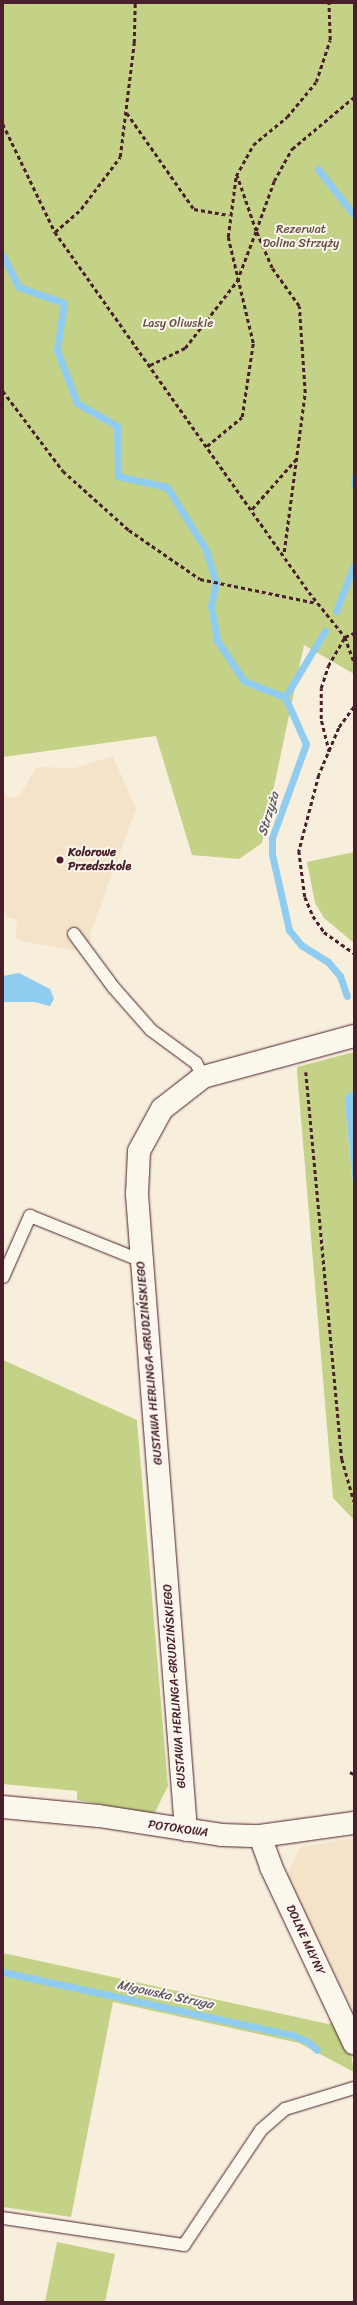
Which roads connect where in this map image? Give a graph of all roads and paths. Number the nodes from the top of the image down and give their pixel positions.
1 (135, 3) edge
2 (329, 3) edge
3 (354, 97) edge
4 (127, 113) junction
5 (3, 124) edge
6 (236, 176) junction
7 (228, 215) junction
8 (256, 231) junction
9 (55, 232) junction
10 (237, 281) junction
11 (150, 365) junction
12 (3, 391) edge
13 (207, 446) junction
14 (298, 456) junction
15 (252, 509) junction
16 (284, 553) junction
17 (318, 603) junction
18 (354, 633) edge
19 (345, 637) junction
20 (354, 662) edge
21 (354, 707) edge
22 (329, 753) junction
23 (74, 934) dead end
24 (354, 953) edge
25 (354, 1036) edge
26 (305, 1050) junction
27 (203, 1077) junction
28 (142, 1261) junction
29 (3, 1277) edge
30 (354, 1501) edge
31 (350, 1772) dead end
32 (354, 1774) edge
33 (3, 1807) edge
34 (354, 1823) edge
35 (186, 1830) junction
36 (260, 1836) junction
37 (354, 2044) edge
38 (354, 2088) edge
39 (3, 2218) edge

1 - 4 path
2 - 6 path
3 - 8 path
4 - 7 path
4 - 9 path
5 - 9 path
6 - 7 path
6 - 8 path
7 - 10 path
8 - 10 path
8 - 14 path
9 - 11 path
10 - 11 path
10 - 13 path
11 - 13 path
12 - 17 path
13 - 15 path
14 - 15 path
14 - 16 path
15 - 16 path
16 - 17 path
17 - 19 path
18 - 19 path
19 - 20 path
19 - 22 path
21 - 22 path
22 - 24 path
23 - 27 lane
25 - 26 street, GUSTAWA HERLINGA-GRUDZIŃSKIEGO
26 - 27 street, GUSTAWA HERLINGA-GRUDZIŃSKIEGO
26 - 30 path
27 - 28 street, GUSTAWA HERLINGA-GRUDZIŃSKIEGO
28 - 29 lane
28 - 35 street, GUSTAWA HERLINGA-GRUDZIŃSKIEGO
31 - 32 path
33 - 35 street, POTOKOWA
34 - 36 street, POTOKOWA
35 - 36 street, POTOKOWA
36 - 37 street, DOLNE MŁYNY
38 - 39 lane

